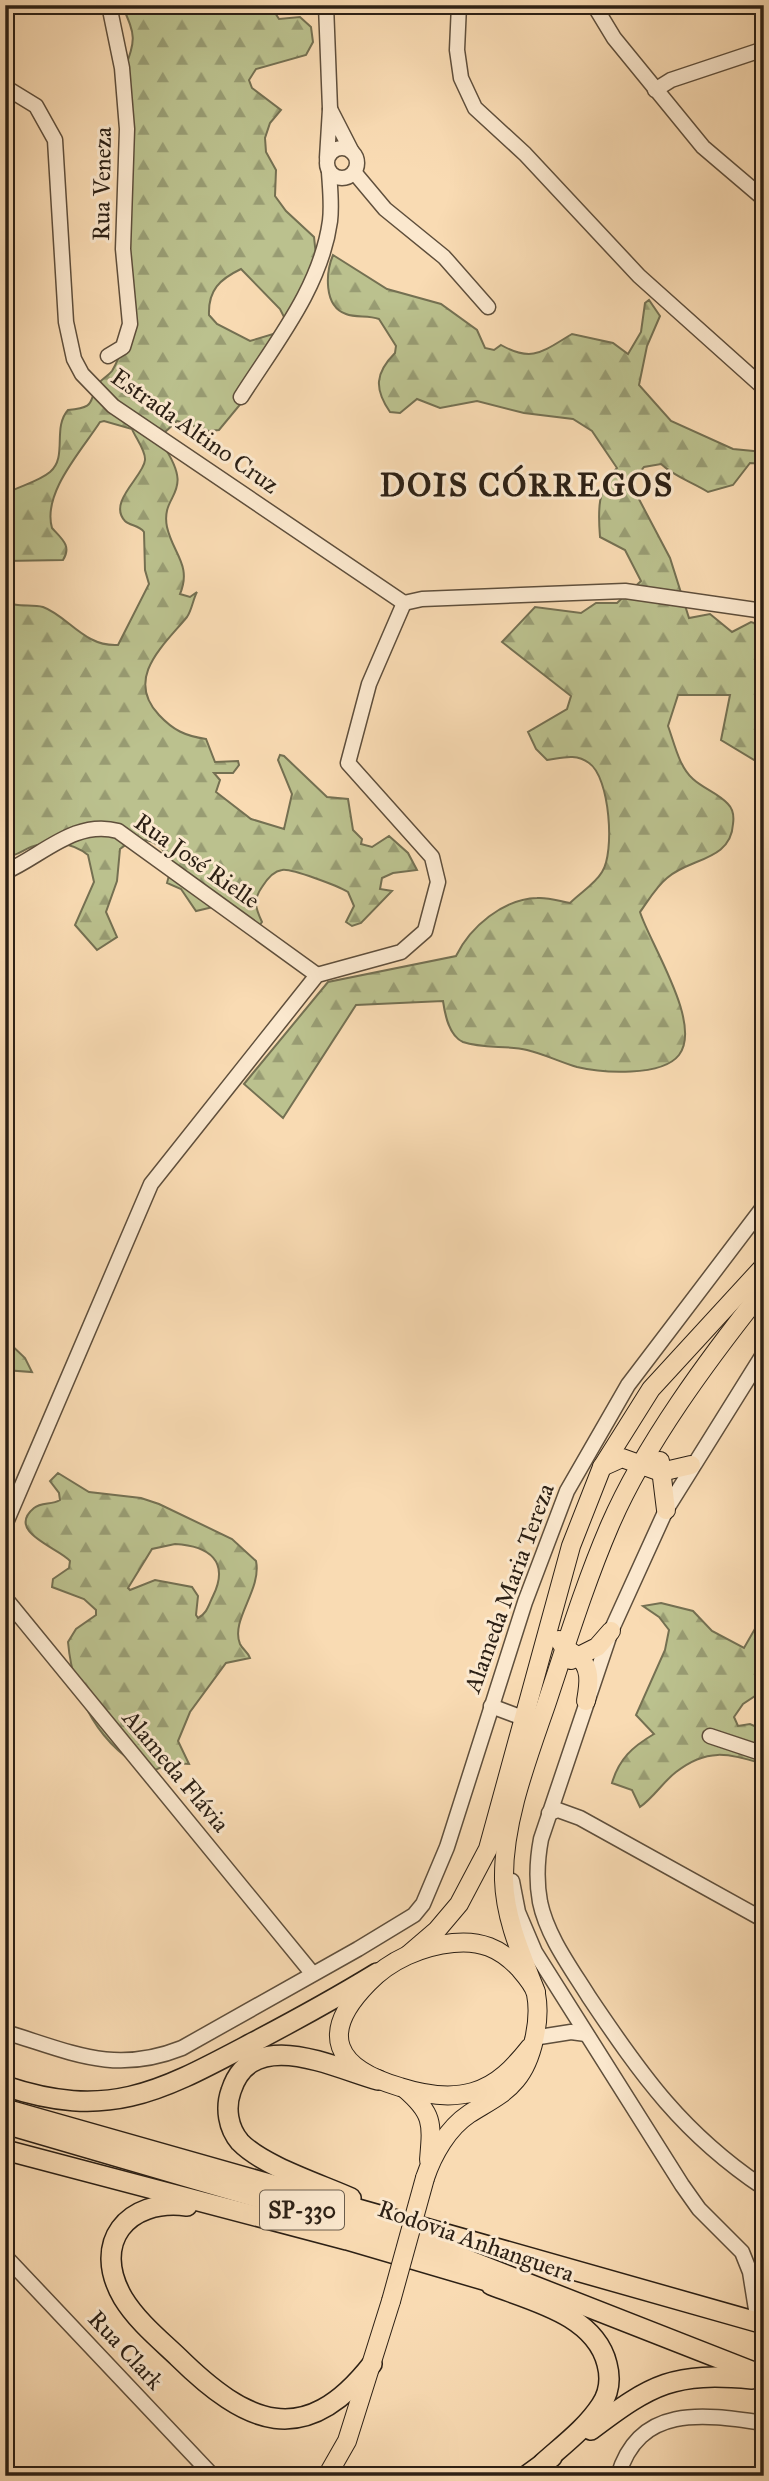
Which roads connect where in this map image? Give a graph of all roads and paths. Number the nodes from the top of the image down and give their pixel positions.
1 (109, 5) edge
2 (326, 5) edge
3 (459, 5) edge
4 (594, 6) edge
5 (764, 49) edge
6 (5, 86) edge
7 (655, 90) junction
8 (330, 109) junction
9 (352, 152) junction
10 (328, 165) junction
11 (354, 172) junction
12 (762, 196) edge
13 (488, 307) dead end
14 (108, 356) dead end
15 (764, 388) edge
16 (241, 397) dead end
17 (404, 603) junction
18 (764, 611) edge
19 (5, 872) edge
20 (317, 975) junction
21 (764, 1206) edge
22 (764, 1266) edge
23 (764, 1289) edge
24 (764, 1353) edge
25 (659, 1437) junction
26 (594, 1439) junction
27 (613, 1450) junction
28 (642, 1464) junction
29 (691, 1465) junction
30 (602, 1467) junction
31 (661, 1472) junction
32 (666, 1510) junction
33 (5, 1525) edge
34 (5, 1598) edge
35 (552, 1615) junction
36 (611, 1631) junction
37 (571, 1652) junction
38 (586, 1701) junction
39 (491, 1706) junction
40 (523, 1718) junction
41 (710, 1737) dead end
42 (764, 1754) edge
43 (557, 1788) junction
44 (549, 1813) junction
45 (580, 1818) junction
46 (507, 1845) junction
47 (764, 1920) edge
48 (409, 1954) junction
49 (312, 1973) junction
50 (377, 1973) junction
51 (536, 1992) junction
52 (5, 2032) edge
53 (586, 2034) junction
54 (532, 2043) junction
55 (377, 2080) junction
56 (5, 2086) edge
57 (404, 2089) junction
58 (5, 2109) edge
59 (5, 2124) edge
60 (5, 2150) edge
61 (427, 2173) junction
62 (764, 2188) edge
63 (237, 2212) junction
64 (434, 2232) junction
65 (5, 2256) edge
66 (464, 2274) junction
67 (595, 2309) junction
68 (761, 2323) edge
69 (372, 2364) junction
70 (764, 2378) edge
71 (764, 2423) edge
72 (347, 2441) junction
73 (543, 2463) junction
74 (213, 2476) edge
75 (327, 2476) edge
76 (345, 2476) edge
77 (526, 2476) edge
78 (618, 2476) edge

1 - 14 street, Rua Veneza
2 - 8 street
3 - 15 street
4 - 7 street
5 - 7 street
6 - 17 street, Estrada Altino Cruz
7 - 12 street
8 - 9 street
8 - 10 street
9 - 10 street
9 - 11 street
10 - 11 street
10 - 16 street
11 - 13 street
17 - 18 street
17 - 20 street
19 - 20 street, Rua José Rielle
20 - 33 street
21 - 26 street, Alameda Maria Tereza
22 - 27 main road
23 - 25 main road
24 - 29 street
25 - 28 main road
25 - 31 main road
26 - 27 street
26 - 39 street, Alameda Maria Tereza
27 - 30 main road
28 - 30 main road
28 - 31 main road
28 - 37 main road
29 - 31 main road
29 - 32 street
30 - 35 main road
31 - 32 main road
32 - 36 street
34 - 49 street, Alameda Flávia
35 - 37 main road
35 - 40 main road
36 - 37 main road
36 - 38 street
37 - 38 main road
37 - 46 main road
38 - 43 street
39 - 40 street
39 - 49 street, Alameda Maria Tereza
40 - 48 main road
41 - 42 street
43 - 44 street
43 - 45 street
44 - 45 street
44 - 62 street
45 - 47 street
46 - 51 main road
46 - 53 street
48 - 50 main road
48 - 51 main road
49 - 52 street, Alameda Maria Tereza
50 - 55 main road
50 - 56 highway
51 - 54 main road
53 - 54 street
53 - 68 street
54 - 57 main road
54 - 61 main road
55 - 57 main road
55 - 64 highway
57 - 61 main road
58 - 64 highway, Rodovia Anhanguera / SP-330
59 - 67 highway, Rodovia Anhanguera / SP-330
60 - 63 highway
61 - 69 main road, bridge
63 - 66 highway
63 - 69 highway
64 - 68 highway, Rodovia Anhanguera / SP-330
65 - 74 street, Rua Clark
66 - 67 highway
66 - 73 highway
67 - 70 highway, Rodovia Anhanguera / SP-330
69 - 72 main road
70 - 73 highway
71 - 78 street
72 - 75 main road
72 - 76 main road
73 - 77 highway

